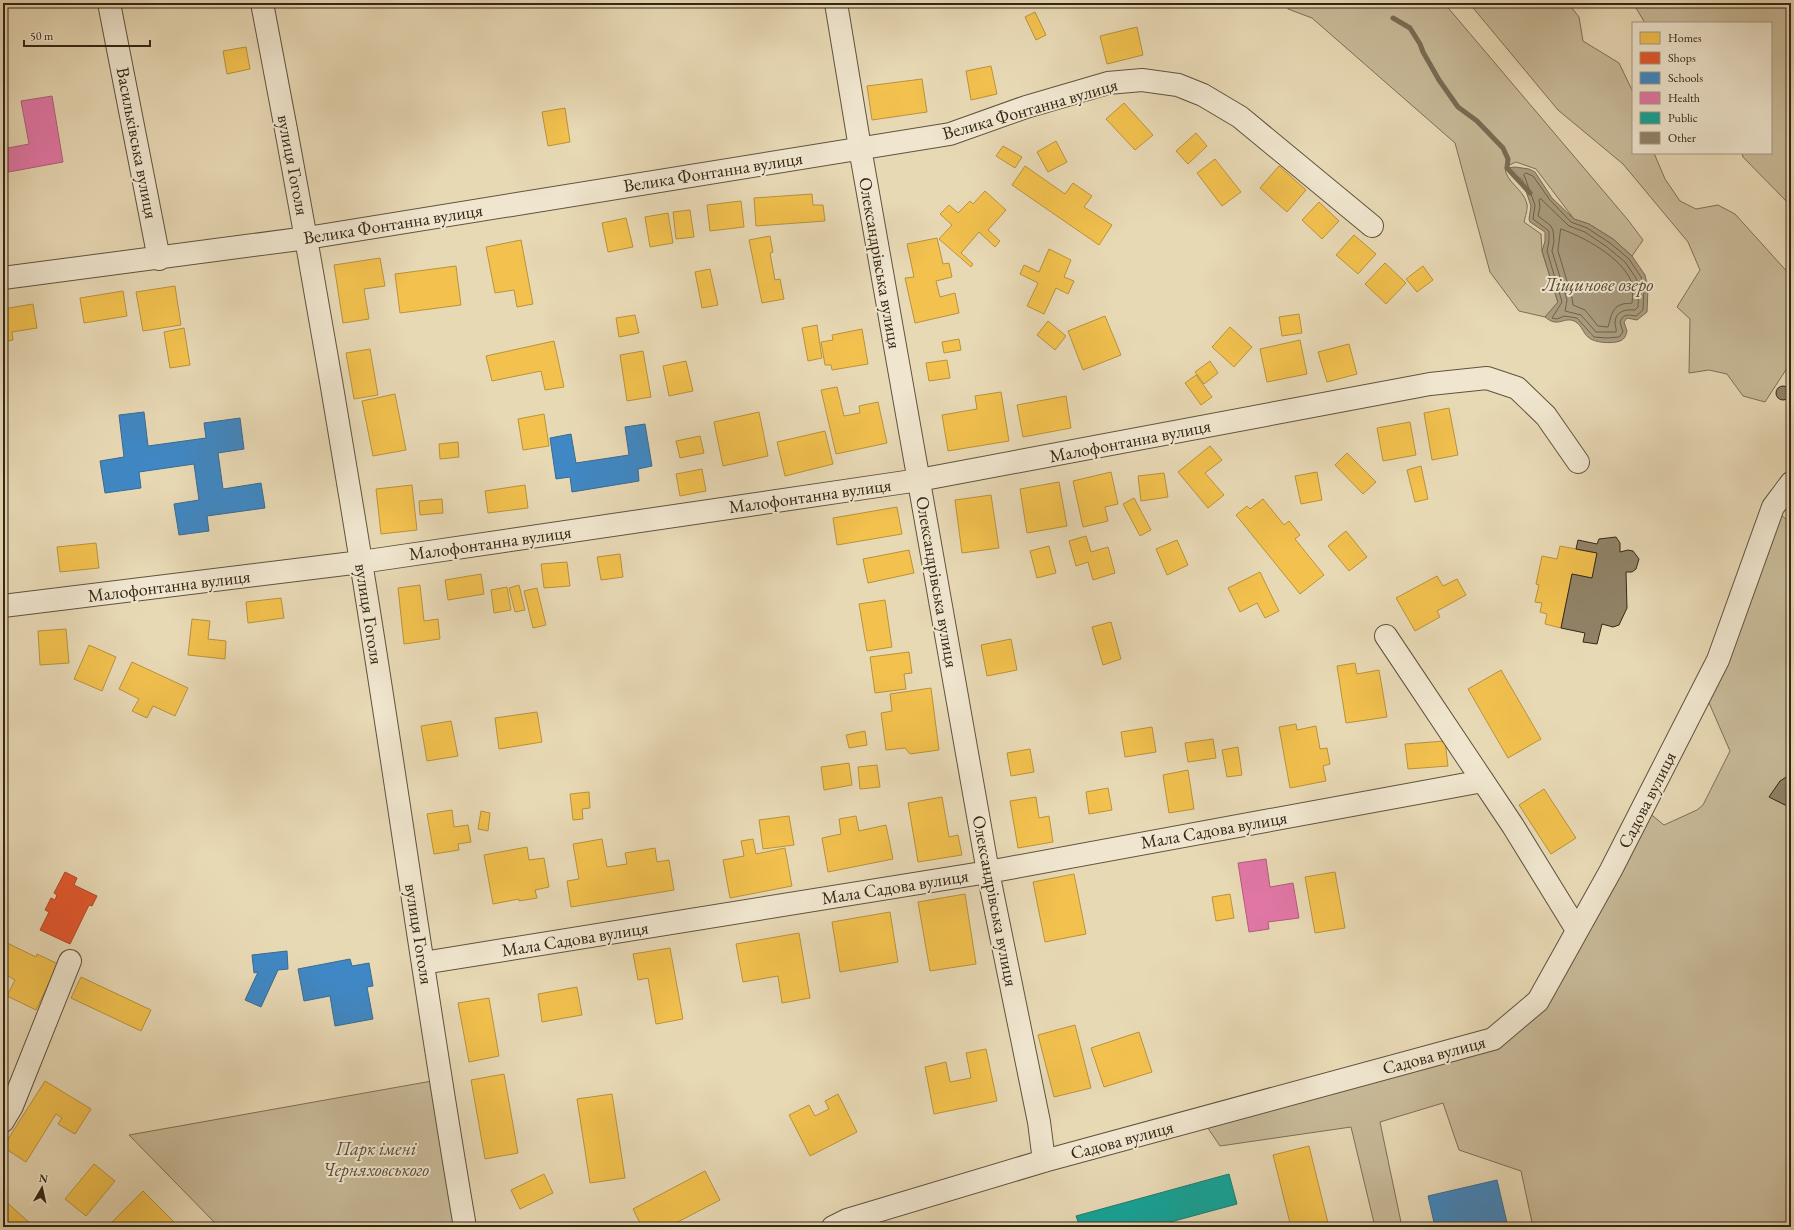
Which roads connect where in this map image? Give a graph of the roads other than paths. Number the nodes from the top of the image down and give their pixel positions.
1 (110, 3) edge
2 (262, 3) edge
3 (836, 3) edge
4 (860, 148) junction
5 (1372, 226) dead end
6 (307, 238) junction
7 (159, 259) junction
8 (3, 278) edge
9 (1578, 462) dead end
10 (919, 480) junction
11 (1791, 483) edge
12 (361, 562) junction
13 (3, 606) edge
14 (1386, 636) dead end
15 (1483, 781) junction
16 (988, 872) junction
17 (1577, 930) junction
18 (70, 961) dead end
19 (423, 963) junction
20 (3, 1121) edge
21 (1044, 1161) junction
22 (465, 1227) edge
23 (833, 1227) edge

1 - 7 street, Васильківська вулиця
2 - 6 street, вулиця Гоголя
3 - 4 street, Олександрівська вулиця
4 - 5 street, Велика Фонтанна вулиця
4 - 6 street, Велика Фонтанна вулиця
4 - 10 street, Олександрівська вулиця
6 - 7 street, Велика Фонтанна вулиця
6 - 12 street, вулиця Гоголя
7 - 8 street, Велика Фонтанна вулиця
9 - 10 street, Малофонтанна вулиця
10 - 12 street, Малофонтанна вулиця
10 - 16 street, Олександрівська вулиця
11 - 17 street, Садова вулиця
12 - 13 street, Малофонтанна вулиця
12 - 19 street, вулиця Гоголя
14 - 15 street
15 - 16 street, Мала Садова вулиця
15 - 17 street
16 - 19 street, Мала Садова вулиця
16 - 21 street, Олександрівська вулиця
17 - 21 street, Садова вулиця
18 - 20 street
19 - 22 street, вулиця Гоголя
21 - 23 street, Садова вулиця

